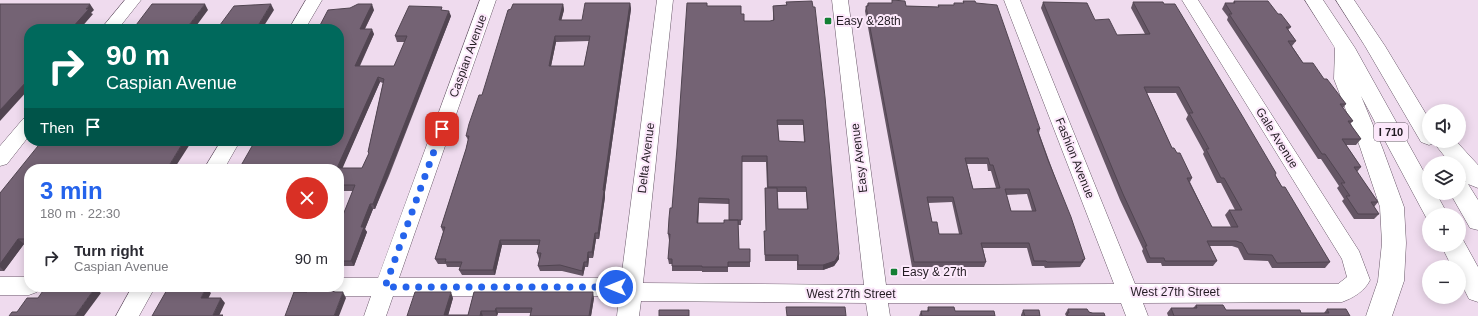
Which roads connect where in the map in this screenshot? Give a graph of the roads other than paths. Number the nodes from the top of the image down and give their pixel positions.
1 (133, 0) edge
2 (314, 0) edge
3 (488, 0) edge
4 (665, 0) edge
5 (840, 0) edge
6 (1012, 0) edge
7 (1190, 0) edge
8 (1314, 0) edge
9 (1344, 0) edge
10 (113, 24) edge
11 (300, 24) edge
12 (1345, 48) junction
13 (1407, 99) junction
14 (1422, 116) edge
15 (1422, 125) edge
16 (24, 130) edge
17 (228, 146) edge
18 (1449, 148) edge
19 (0, 159) edge
20 (217, 164) edge
21 (1478, 180) edge
22 (1466, 200) edge
23 (1432, 208) edge
24 (1478, 221) edge
25 (1457, 252) edge
26 (1359, 280) joint
27 (0, 286) edge
28 (24, 286) edge
29 (344, 287) edge
30 (385, 287) junction
31 (1478, 291) edge
32 (141, 292) edge
33 (631, 292) junction
34 (1128, 293) junction
35 (876, 294) junction
36 (127, 316) edge
37 (375, 316) edge
38 (628, 316) edge
39 (879, 316) edge
40 (1137, 316) edge
41 (1379, 316) edge

1 - 10 street
2 - 11 street
3 - 30 street, Caspian Avenue
4 - 33 street, Delta Avenue
5 - 35 street, Easy Avenue
6 - 34 street, Fashion Avenue
7 - 26 street, Gale Avenue
8 - 12 highway, I 710
9 - 13 highway, I 710
12 - 23 highway, I 710
12 - 41 highway
13 - 14 highway
13 - 15 highway, I 710
16 - 19 street
17 - 20 street
18 - 21 highway
22 - 24 highway
25 - 31 highway
26 - 34 street, West 27th Street
27 - 28 street
29 - 30 street, West 27th Street
30 - 33 street, West 27th Street
30 - 37 street, Caspian Avenue
32 - 36 street
33 - 35 street, West 27th Street
33 - 38 street, Delta Avenue
34 - 35 street, West 27th Street
34 - 40 street, Fashion Avenue
35 - 39 street, Easy Avenue

